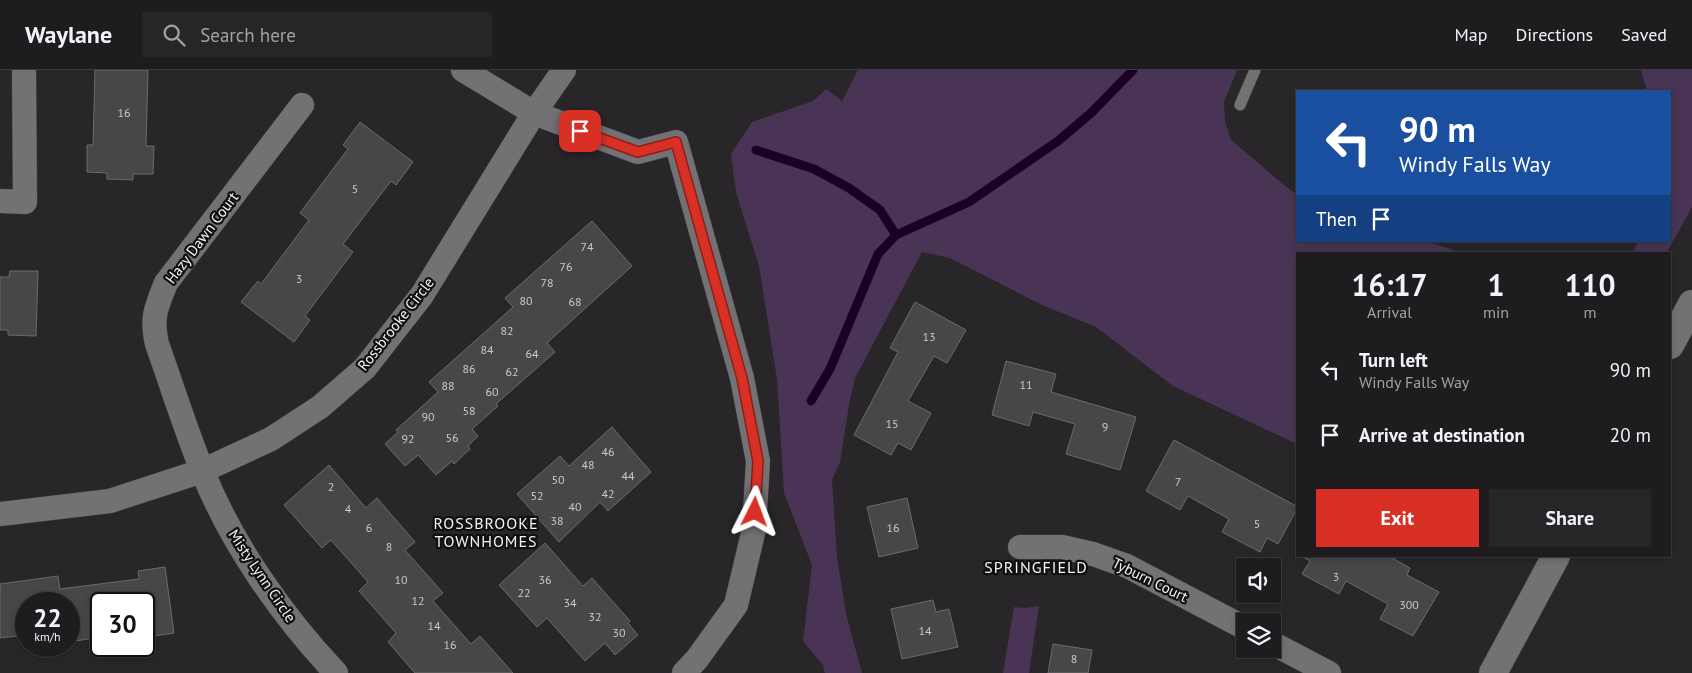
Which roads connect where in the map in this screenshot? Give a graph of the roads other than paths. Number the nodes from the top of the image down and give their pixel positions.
1 (24, 70) edge
2 (464, 70) edge
3 (564, 70) edge
4 (1255, 70) edge
5 (302, 105) dead end
6 (1240, 105) dead end
7 (534, 113) junction
8 (0, 201) edge
9 (1692, 304) edge
10 (1671, 343) edge
11 (202, 471) junction
12 (0, 514) edge
13 (1020, 547) dead end
14 (1555, 557) edge
15 (1236, 623) edge
16 (1281, 648) edge
17 (336, 673) edge
18 (684, 673) edge
19 (1329, 673) edge
20 (1493, 673) edge

1 - 8 street
2 - 7 street
3 - 7 street, Rossbrooke Circle
4 - 6 lane
5 - 11 street, Hazy Dawn Court
7 - 11 street, Rossbrooke Circle
7 - 18 street
9 - 10 street
11 - 12 street, Rossbrooke Circle
11 - 17 street, Misty Lynn Circle
13 - 15 street, Tyburn Court
14 - 20 street
16 - 19 street

